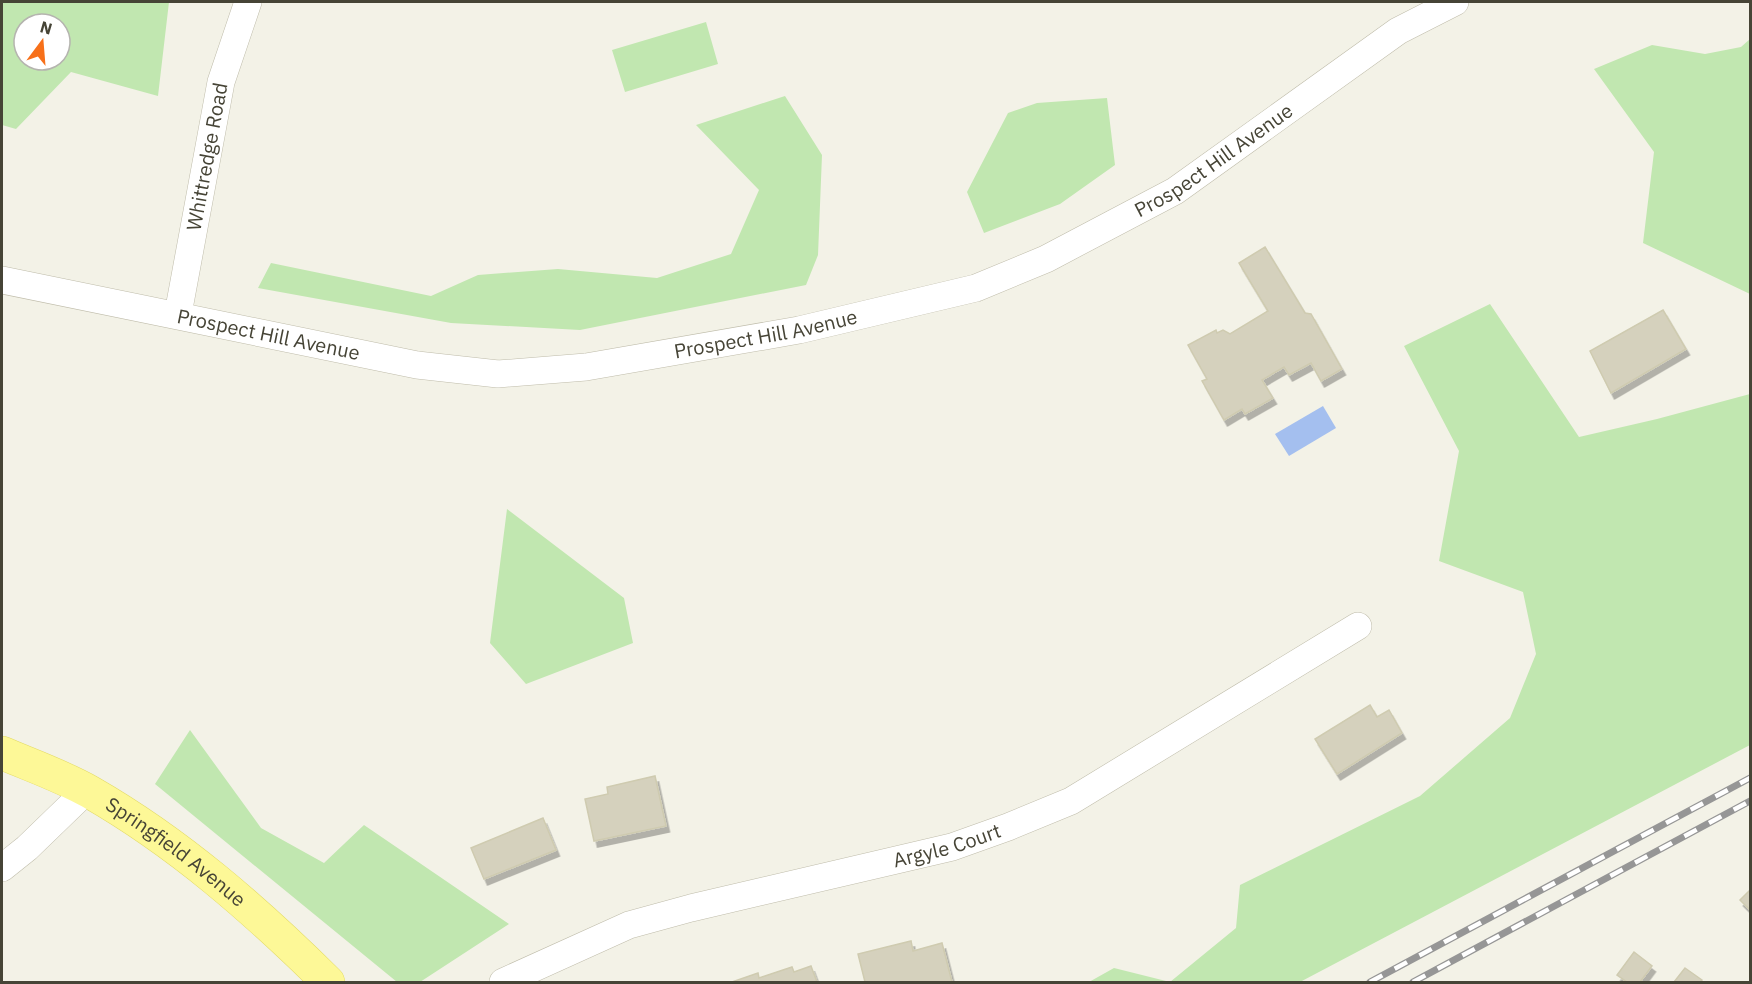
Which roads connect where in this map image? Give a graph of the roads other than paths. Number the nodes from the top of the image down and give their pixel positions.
1 (248, 2) edge
2 (1455, 2) edge
3 (2, 280) edge
4 (178, 314) junction
5 (1358, 626) dead end
6 (2, 753) edge
7 (87, 790) junction
8 (2, 868) edge
9 (328, 982) edge
10 (503, 982) edge

1 - 4 street, Whittredge Road
2 - 4 street, Prospect Hill Avenue
3 - 4 street, Prospect Hill Avenue
5 - 10 street, Argyle Court
6 - 7 main road, Springfield Avenue
7 - 8 street
7 - 9 main road, Springfield Avenue

